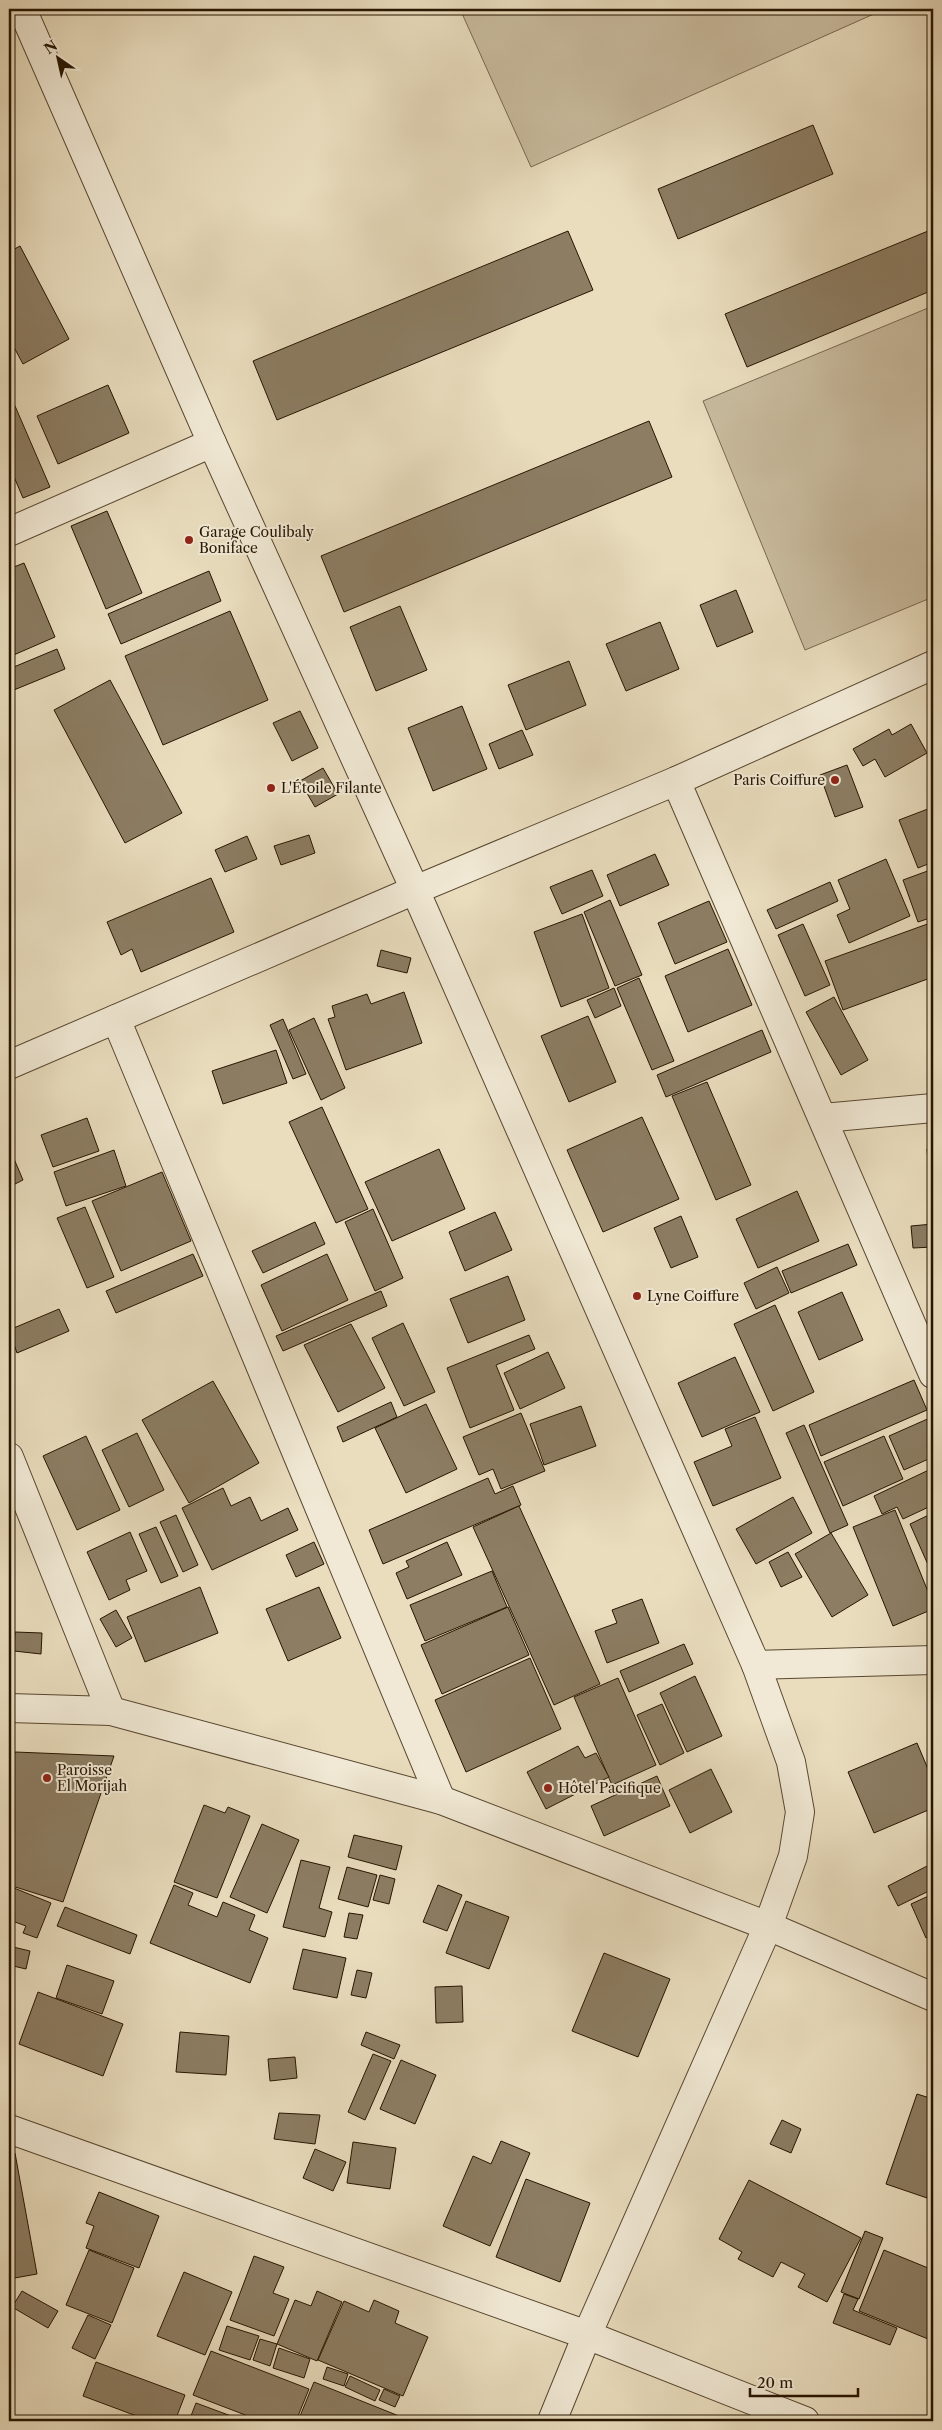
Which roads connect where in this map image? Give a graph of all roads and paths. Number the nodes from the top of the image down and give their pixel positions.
1 (22, 9) edge
2 (212, 443) junction
3 (9, 532) edge
4 (933, 666) edge
5 (676, 781) junction
6 (415, 890) junction
7 (116, 1019) junction
8 (9, 1065) edge
9 (933, 1108) edge
10 (822, 1118) junction
11 (933, 1374) edge
12 (9, 1457) edge
13 (933, 1660) edge
14 (756, 1665) junction
15 (9, 1708) edge
16 (112, 1711) junction
17 (441, 1800) junction
18 (768, 1926) junction
19 (933, 1997) edge
20 (9, 2129) edge
21 (587, 2335) junction
22 (552, 2421) edge
23 (805, 2421) edge

1 - 2 street
2 - 3 street
2 - 6 street
4 - 5 street
5 - 6 street
5 - 10 street
6 - 7 street
6 - 14 street
7 - 8 street
7 - 17 street
9 - 10 street
10 - 11 street
12 - 16 street
13 - 14 street
14 - 18 street
15 - 16 street
16 - 17 street
17 - 18 street
18 - 19 street
18 - 21 street
20 - 21 street
21 - 22 street
21 - 23 street

